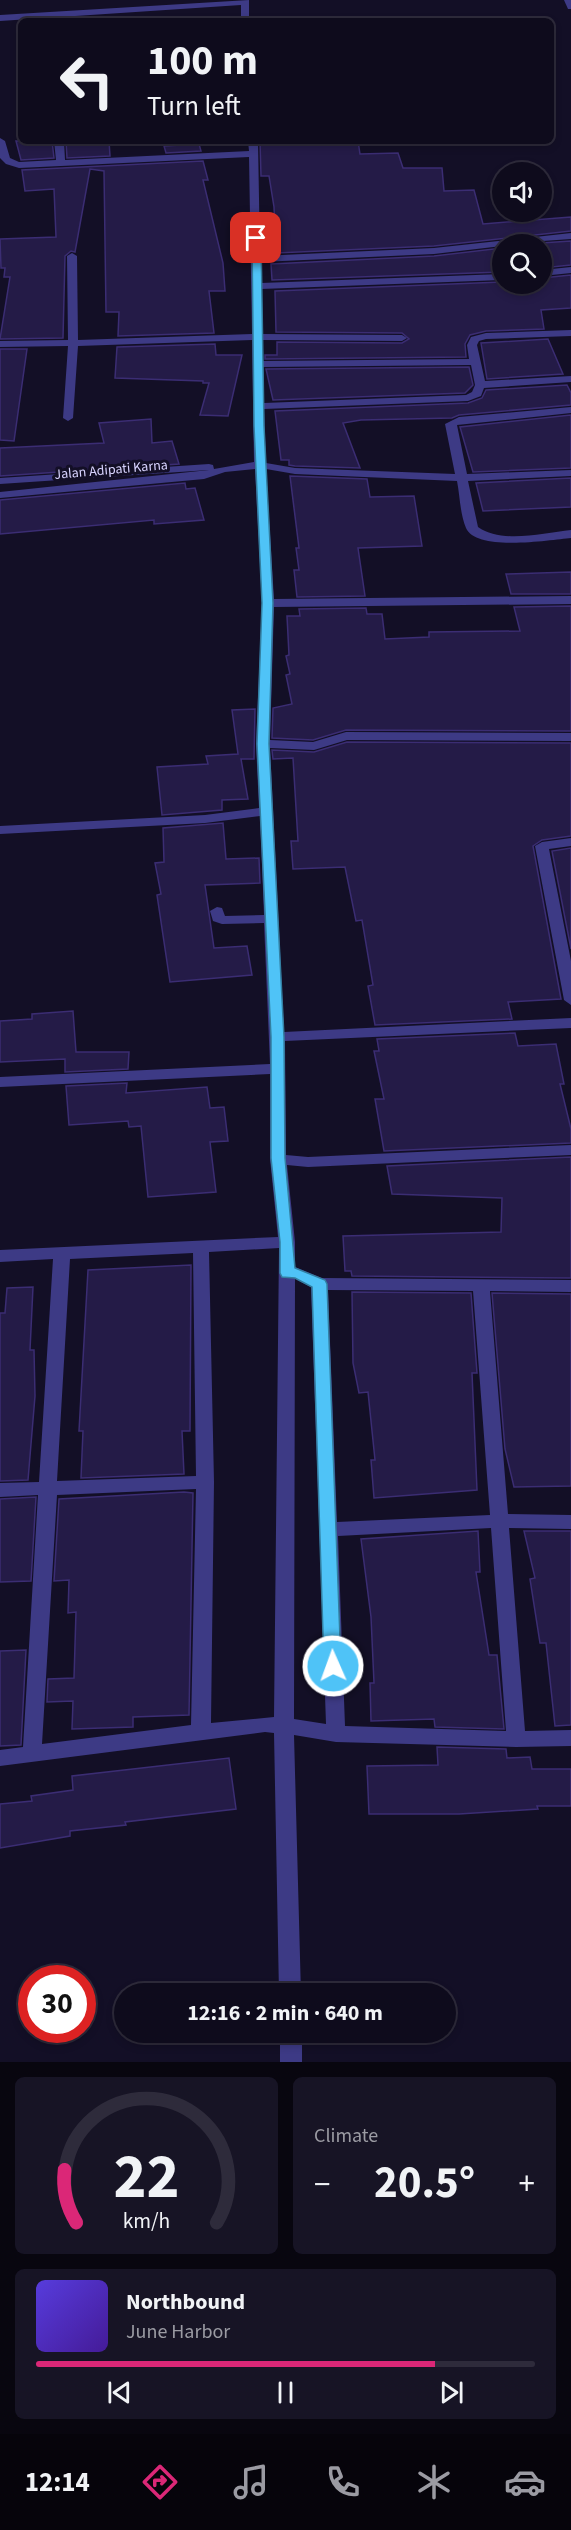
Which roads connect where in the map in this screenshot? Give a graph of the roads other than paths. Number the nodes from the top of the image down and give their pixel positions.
1 (568, 0) edge
2 (245, 1) edge
3 (571, 7) edge
4 (0, 18) edge
5 (59, 18) edge
6 (244, 18) edge
7 (0, 141) edge
8 (59, 144) edge
9 (253, 147) edge
10 (61, 163) junction
11 (571, 236) edge
12 (72, 256) dead end
13 (257, 259) junction
14 (571, 270) edge
15 (552, 272) edge
16 (492, 277) edge
17 (258, 286) junction
18 (571, 333) edge
19 (253, 337) junction
20 (402, 338) dead end
21 (73, 343) junction
22 (0, 344) edge
23 (476, 362) junction
24 (260, 364) junction
25 (571, 379) edge
26 (480, 385) junction
27 (259, 406) junction
28 (571, 410) edge
29 (68, 418) dead end
30 (260, 465) junction
31 (227, 469) junction
32 (571, 473) edge
33 (461, 478) junction
34 (0, 481) edge
35 (0, 495) edge
36 (571, 534) edge
37 (571, 600) edge
38 (268, 603) junction
39 (571, 737) edge
40 (263, 744) junction
41 (265, 811) junction
42 (0, 830) edge
43 (571, 842) edge
44 (217, 911) dead end
45 (265, 919) junction
46 (571, 1000) edge
47 (571, 1023) edge
48 (278, 1037) junction
49 (277, 1069) junction
50 (0, 1082) edge
51 (571, 1150) edge
52 (278, 1158) junction
53 (287, 1242) junction
54 (201, 1247) junction
55 (62, 1253) junction
56 (0, 1256) edge
57 (288, 1273) junction
58 (320, 1284) junction
59 (481, 1285) junction
60 (571, 1286) edge
61 (206, 1482) junction
62 (47, 1489) junction
63 (0, 1490) edge
64 (500, 1521) junction
65 (571, 1522) edge
66 (327, 1529) junction
67 (275, 1724) junction
68 (201, 1731) junction
69 (336, 1734) junction
70 (571, 1738) edge
71 (516, 1739) junction
72 (32, 1754) junction
73 (0, 1758) edge
74 (289, 1983) edge
75 (291, 2043) edge
76 (291, 2062) edge

1 - 3 street
2 - 5 street
2 - 6 street
4 - 5 street
7 - 10 street
8 - 10 street
9 - 10 street
9 - 13 street
11 - 13 street
12 - 21 street
13 - 17 street
14 - 15 street
16 - 17 street
17 - 19 street
18 - 23 street
19 - 20 street
19 - 21 street
19 - 24 street
21 - 22 street
21 - 29 street
23 - 24 street
23 - 26 street
24 - 27 street
25 - 26 street
26 - 27 street
27 - 30 street
28 - 33 street
30 - 31 street, Jalan Adipati Karna
30 - 33 street, Jalan Adipati Karna
30 - 38 street
31 - 34 street, Jalan Adipati Karna
31 - 35 street, Jalan Adipati Karna
32 - 33 street, Jalan Adipati Karna
33 - 36 street
37 - 38 street
38 - 40 street
39 - 40 street
40 - 41 street
41 - 42 street
41 - 45 street
43 - 46 street
44 - 45 street
45 - 48 street
47 - 48 street
48 - 49 street
49 - 50 street
49 - 52 street
51 - 52 street
52 - 53 street
53 - 54 street
53 - 57 street
54 - 55 street
54 - 61 street
55 - 56 street
55 - 62 street
57 - 58 street
57 - 67 street
58 - 59 street
58 - 66 street
59 - 60 street
59 - 64 street
61 - 62 street
61 - 68 street
62 - 63 street
62 - 72 street
64 - 65 street
64 - 66 street
64 - 71 street
66 - 69 street
67 - 68 street
67 - 69 street
67 - 74 street
68 - 72 street
69 - 71 street
70 - 71 street
72 - 73 street
75 - 76 street

